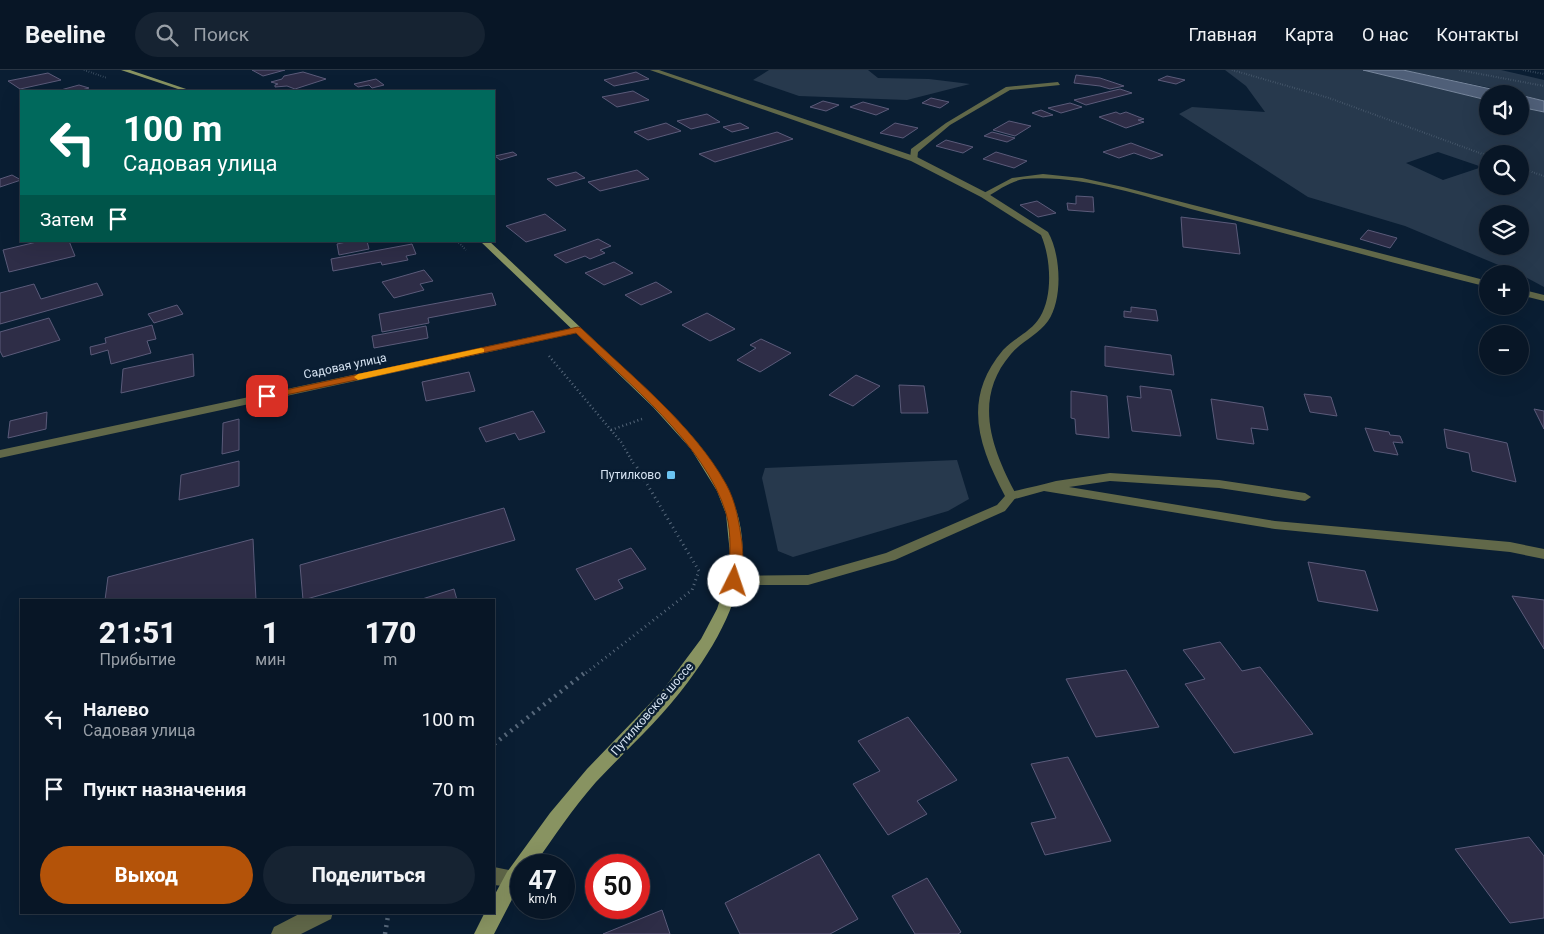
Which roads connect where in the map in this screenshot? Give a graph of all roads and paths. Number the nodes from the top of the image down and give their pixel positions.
1 (124, 70) edge
2 (653, 70) edge
3 (1232, 70) edge
4 (1459, 70) edge
5 (1523, 70) edge
6 (1544, 74) edge
7 (1058, 84) dead end
8 (1544, 86) edge
9 (186, 90) edge
10 (1479, 153) edge
11 (914, 160) junction
12 (1529, 171) edge
13 (1544, 176) edge
14 (984, 195) junction
15 (458, 242) edge
16 (485, 242) edge
17 (471, 255) dead end
18 (1479, 282) edge
19 (1529, 294) edge
20 (1544, 298) edge
21 (578, 330) junction
22 (534, 339) junction
23 (645, 418) dead end
24 (611, 430) junction
25 (0, 454) edge
26 (1044, 487) junction
27 (1011, 496) junction
28 (1305, 497) dead end
29 (1544, 554) edge
30 (734, 581) junction
31 (495, 743) edge
32 (531, 854) edge
33 (510, 872) edge
34 (495, 876) edge
35 (510, 886) edge
36 (320, 914) edge
37 (495, 914) edge
38 (495, 914) edge
39 (388, 916) dead end
40 (281, 934) edge
41 (385, 934) edge
42 (484, 934) edge

1 - 9 main road
2 - 11 street
3 - 10 path
4 - 8 path
5 - 6 path
7 - 11 street
11 - 14 street
12 - 13 path
14 - 18 street
14 - 27 street
15 - 17 path
16 - 21 main road, Путилковское шоссе
19 - 20 street
21 - 22 street, Садовая улица
21 - 30 main road, Путилковское шоссе
22 - 24 path
22 - 25 street, Садовая улица
23 - 24 path
24 - 31 path
26 - 27 street
26 - 28 street
26 - 29 street
27 - 30 street
30 - 32 main road, Путилковское шоссе
33 - 34 street
35 - 37 main road, Путилковское шоссе
36 - 40 street
38 - 42 main road, Путилковское шоссе
39 - 41 path

